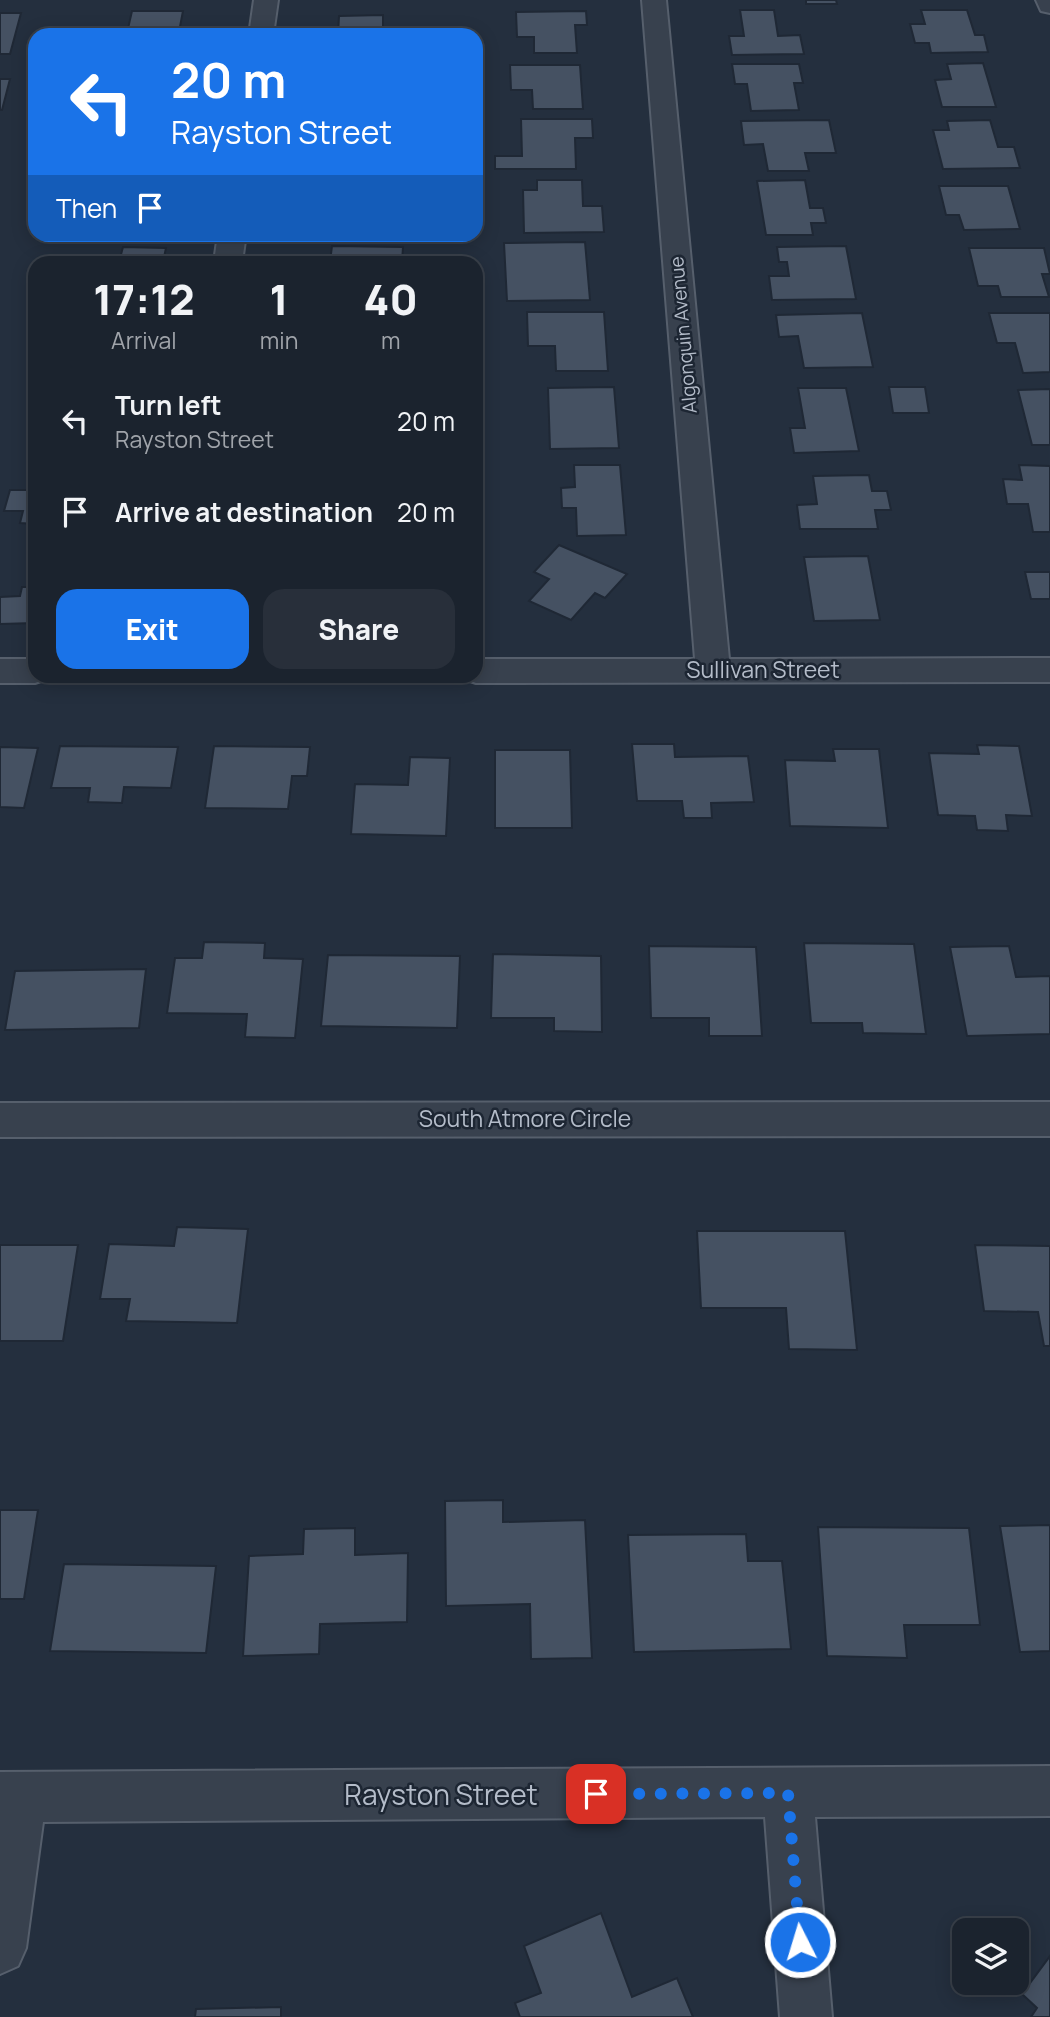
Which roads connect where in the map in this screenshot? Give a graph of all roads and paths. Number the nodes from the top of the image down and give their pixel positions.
1 (266, 0) edge
2 (654, 0) edge
3 (1048, 0) edge
4 (1050, 6) edge
5 (262, 28) edge
6 (1050, 670) edge
7 (0, 671) edge
8 (28, 671) edge
9 (483, 671) edge
10 (713, 671) junction
11 (1050, 1118) edge
12 (0, 1120) edge
13 (1050, 1791) edge
14 (788, 1793) junction
15 (10, 1797) edge
16 (0, 1948) edge
17 (806, 2017) edge

1 - 5 street
2 - 10 street, Algonquin Avenue
3 - 4 street
6 - 10 street, Sullivan Street
7 - 8 street
9 - 10 street, Sullivan Street
11 - 12 street, South Atmore Circle
13 - 14 street, Rayston Street
14 - 15 street, Rayston Street
14 - 17 street
15 - 16 street

